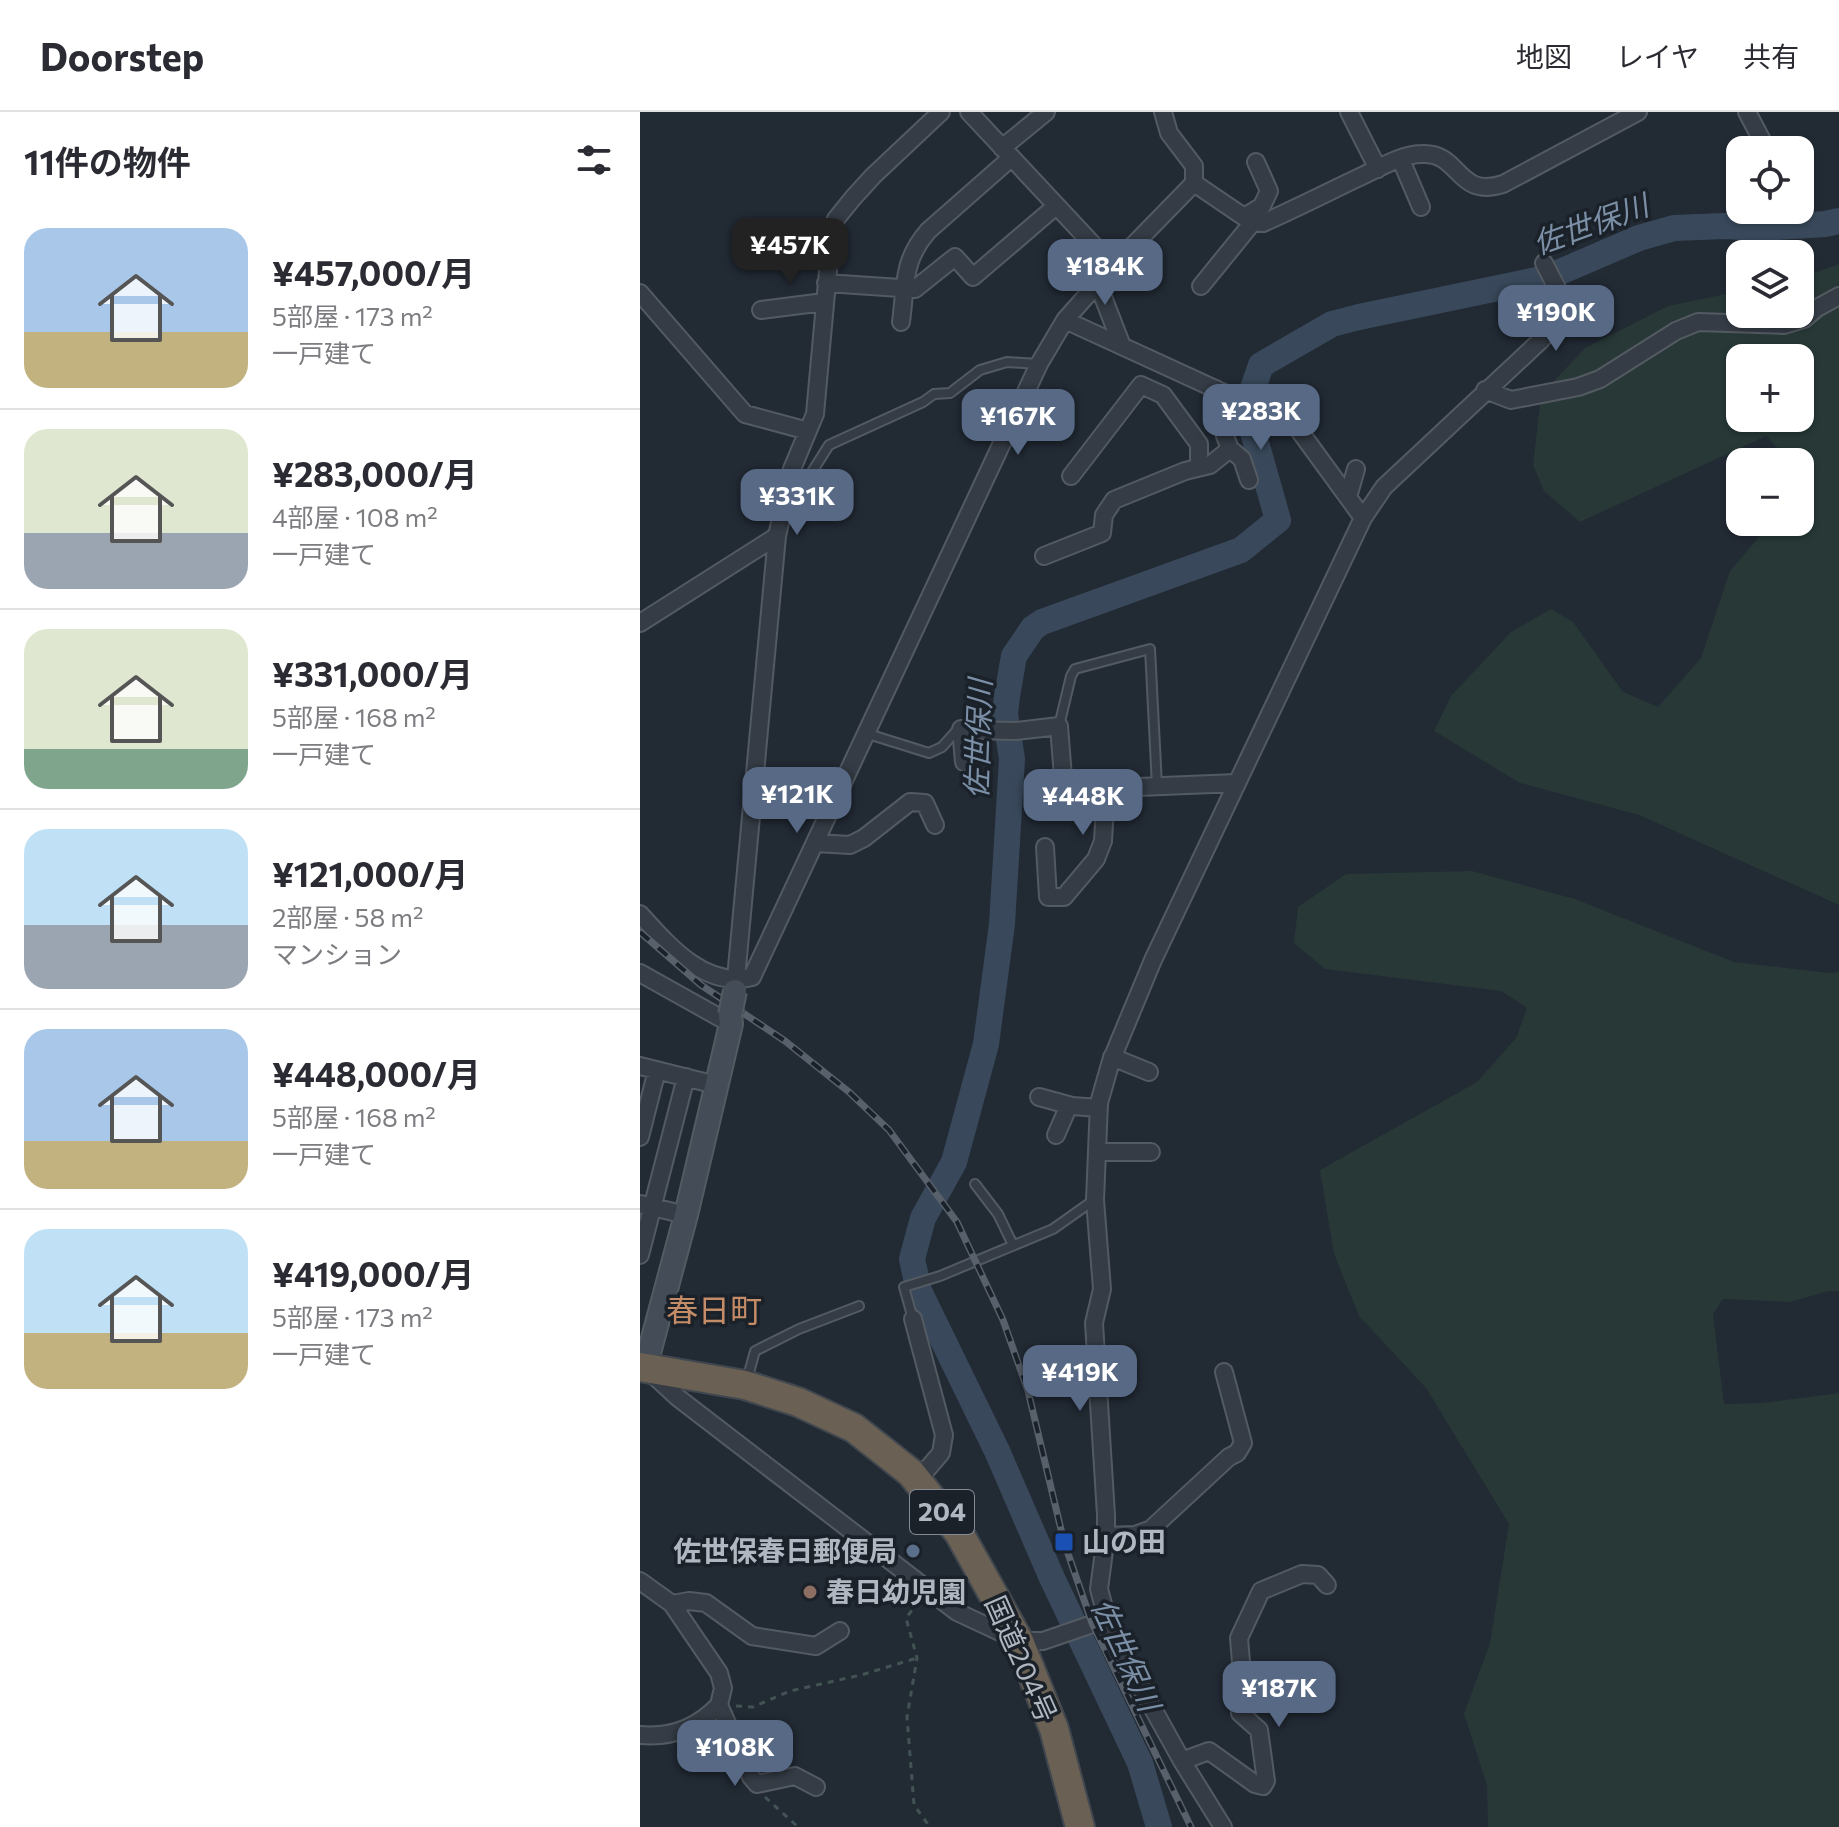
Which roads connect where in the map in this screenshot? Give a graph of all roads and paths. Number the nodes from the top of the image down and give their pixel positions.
1 (941, 112) edge
2 (969, 112) edge
3 (1046, 112) edge
4 (1163, 112) edge
5 (1349, 112) edge
6 (1638, 112) edge
7 (1747, 112) edge
8 (1760, 136) edge
9 (1006, 153) junction
10 (1401, 160) junction
11 (1256, 162) dead end
12 (1378, 169) junction
13 (1194, 183) junction
14 (1056, 206) junction
15 (1421, 207) dead end
16 (1249, 220) junction
17 (1544, 263) dead end
18 (1113, 266) junction
19 (826, 283) junction
20 (1098, 284) junction
21 (1201, 286) dead end
22 (905, 290) junction
23 (640, 293) edge
24 (1839, 296) edge
25 (824, 302) junction
26 (761, 310) dead end
27 (1065, 320) junction
28 (901, 322) dead end
29 (1122, 346) junction
30 (1039, 364) junction
31 (1216, 389) junction
32 (1485, 390) junction
33 (808, 431) junction
34 (1230, 449) junction
35 (1199, 467) junction
36 (1356, 469) dead end
37 (1071, 476) dead end
38 (1249, 480) dead end
39 (1348, 497) junction
40 (783, 503) junction
41 (1363, 518) junction
42 (777, 536) junction
43 (1044, 556) dead end
44 (640, 623) edge
45 (1059, 726) junction
46 (962, 730) junction
47 (868, 734) junction
48 (964, 762) dead end
49 (1237, 783) junction
50 (1157, 786) junction
51 (1106, 788) junction
52 (935, 825) dead end
53 (816, 843) junction
54 (1045, 847) dead end
55 (640, 914) edge
56 (640, 973) edge
57 (736, 986) junction
58 (730, 1019) junction
59 (1112, 1057) junction
60 (640, 1066) edge
61 (657, 1070) junction
62 (1149, 1072) dead end
63 (686, 1077) junction
64 (716, 1085) junction
65 (1039, 1097) dead end
66 (1069, 1105) junction
67 (1099, 1108) junction
68 (1056, 1135) dead end
69 (640, 1137) edge
70 (1146, 1148) dead end
71 (1097, 1152) junction
72 (975, 1184) dead end
73 (1095, 1200) junction
74 (646, 1206) edge
75 (686, 1215) junction
76 (1013, 1245) junction
77 (640, 1255) edge
78 (859, 1306) dead end
79 (913, 1319) joint
80 (643, 1368) edge
81 (1222, 1379) dead end
82 (745, 1385) junction
83 (917, 1481) junction
84 (1106, 1536) junction
85 (640, 1581) edge
86 (1327, 1585) dead end
87 (929, 1589) junction
88 (672, 1604) junction
89 (1107, 1619) junction
90 (840, 1631) dead end
91 (1031, 1641) junction
92 (917, 1658) junction
93 (719, 1705) junction
94 (640, 1735) edge
95 (1182, 1761) junction
96 (757, 1784) junction
97 (816, 1787) dead end
98 (798, 1827) edge
99 (930, 1827) edge
100 (1080, 1827) edge
101 (1223, 1827) edge

1 - 19 street
2 - 9 street
3 - 9 street
4 - 13 street
5 - 12 street
6 - 10 street
7 - 8 street
9 - 14 street
9 - 22 street
10 - 12 street
10 - 15 street
11 - 16 street
12 - 16 street
13 - 16 street
13 - 18 street
14 - 18 street
14 - 22 street
16 - 21 street
17 - 32 street
18 - 20 street
19 - 22 street
19 - 25 street
20 - 27 street
20 - 29 street
22 - 28 street
23 - 33 street
24 - 32 street
25 - 26 street
25 - 33 street
27 - 29 street
27 - 30 street
29 - 31 street
30 - 40 lane
30 - 47 street
31 - 34 street
31 - 39 street
32 - 41 street
33 - 40 street
34 - 35 street
34 - 38 street
35 - 37 street
35 - 43 street
36 - 39 street
39 - 41 street
40 - 42 street
41 - 49 street
42 - 44 street
42 - 57 street
45 - 46 street
45 - 50 lane
45 - 51 street
46 - 47 lane
46 - 48 street
47 - 53 street
49 - 50 street
49 - 59 street
50 - 51 street
51 - 54 street
52 - 53 street
53 - 57 street
55 - 57 street
56 - 58 street
57 - 58 street, bridge
58 - 64 street
59 - 62 street
59 - 67 street
60 - 61 street
61 - 63 street
61 - 69 street
63 - 64 street
63 - 74 street
64 - 75 street
65 - 66 street
66 - 67 street
66 - 68 street
67 - 71 street
70 - 71 street
71 - 73 street
72 - 76 lane
73 - 76 lane
73 - 84 street
74 - 75 street
74 - 77 street
75 - 80 street
76 - 79 lane
78 - 82 lane
79 - 83 street
80 - 82 highway, 国道204号 / 204
80 - 87 street
81 - 84 street
82 - 83 highway, 国道204号 / 204
83 - 91 highway, 国道204号 / 204
84 - 89 street
85 - 88 street
86 - 95 street
87 - 91 street
87 - 92 path
88 - 90 street
88 - 93 street
89 - 91 street
89 - 95 street
91 - 100 highway, 国道204号 / 204
92 - 93 path
92 - 99 path
93 - 94 street
93 - 96 street
95 - 101 street
96 - 97 street
96 - 98 path

